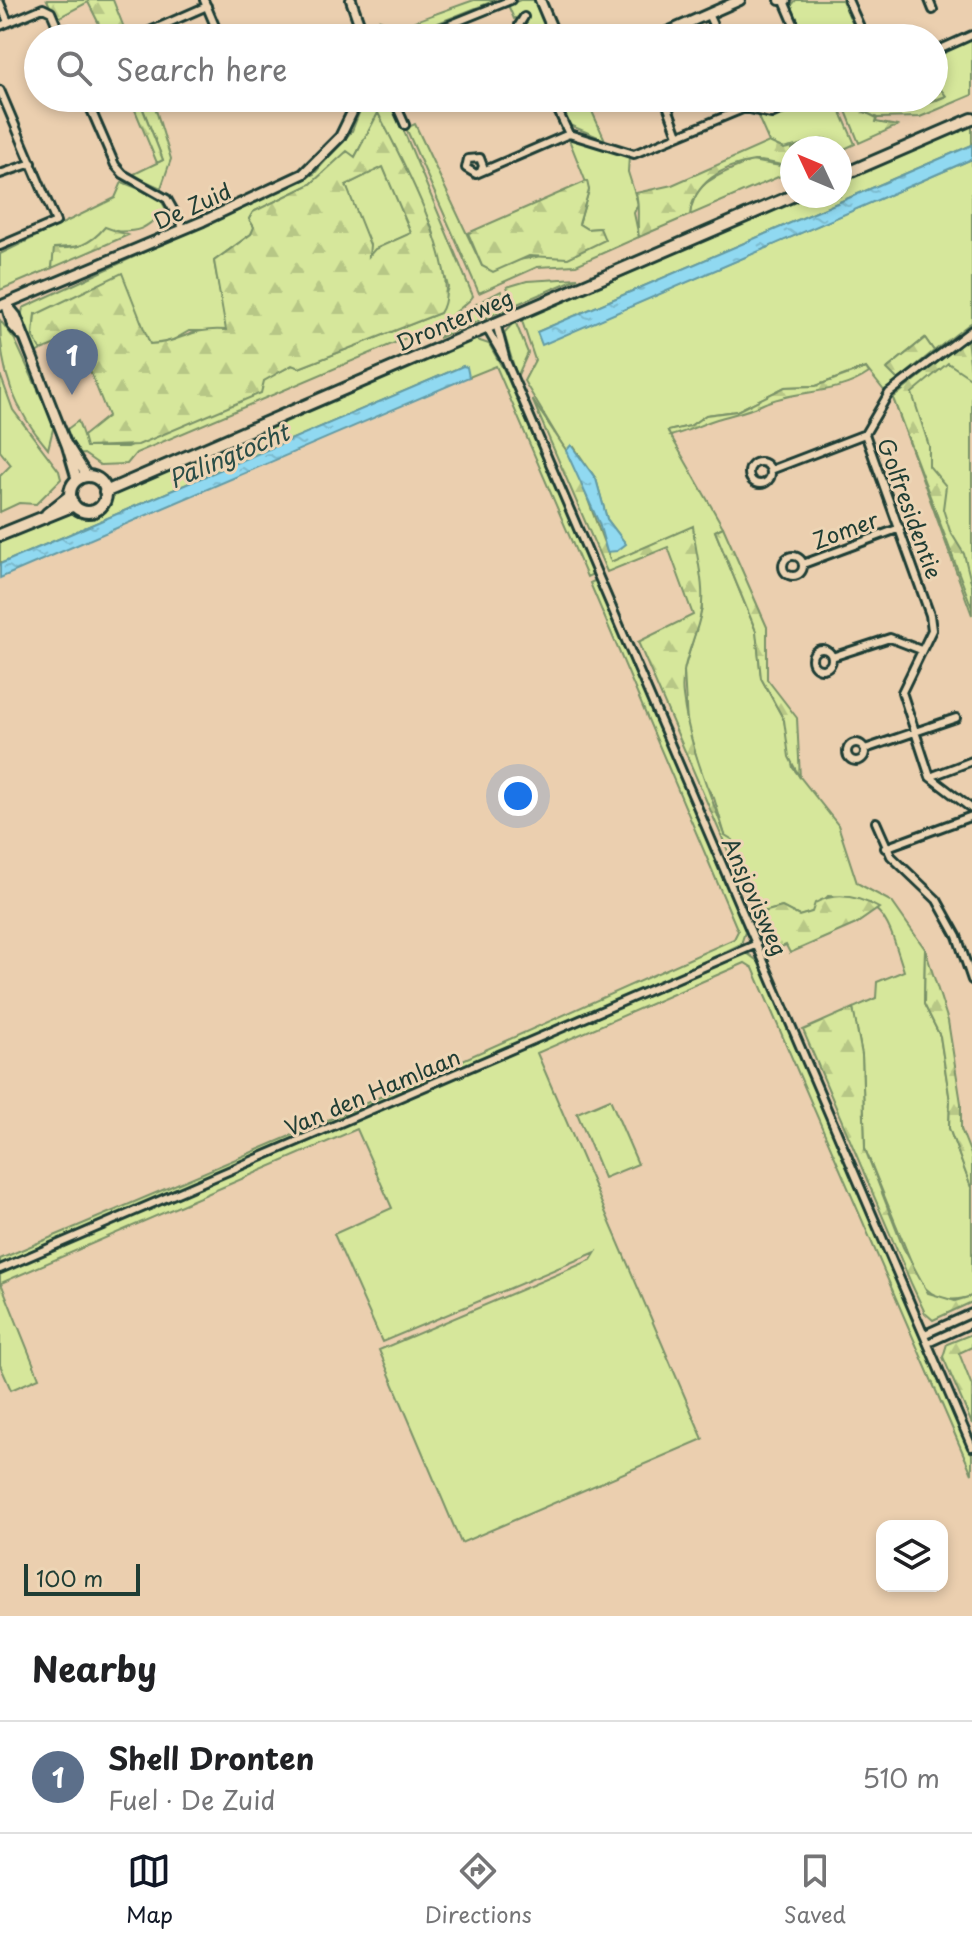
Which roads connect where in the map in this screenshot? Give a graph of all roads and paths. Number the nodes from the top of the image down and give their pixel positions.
1 (351, 0) edge
2 (511, 0) edge
3 (540, 0) edge
4 (740, 0) edge
5 (783, 0) edge
6 (848, 0) edge
7 (929, 0) edge
8 (0, 3) edge
9 (206, 3) edge
10 (933, 10) dead end
11 (708, 14) junction
12 (524, 17) dead end
13 (8, 22) junction
14 (56, 24) edge
15 (163, 24) edge
16 (214, 24) edge
17 (359, 24) edge
18 (452, 24) edge
19 (520, 24) edge
20 (550, 24) edge
21 (686, 24) edge
22 (713, 24) edge
23 (794, 24) edge
24 (859, 24) edge
25 (0, 26) edge
26 (972, 35) edge
27 (948, 46) edge
28 (0, 90) edge
29 (92, 112) edge
30 (352, 112) edge
31 (399, 112) edge
32 (559, 112) edge
33 (670, 112) edge
34 (735, 112) edge
35 (972, 119) edge
36 (405, 125) dead end
37 (569, 134) junction
38 (678, 135) junction
39 (32, 163) junction
40 (481, 171) dead end
41 (852, 171) edge
42 (0, 174) edge
43 (780, 201) edge
44 (184, 229) junction
45 (0, 246) edge
46 (2, 307) edge
47 (491, 325) junction
48 (972, 330) edge
49 (865, 434) junction
50 (771, 470) dead end
51 (82, 478) junction
52 (103, 487) junction
53 (72, 500) junction
54 (900, 528) junction
55 (0, 535) edge
56 (803, 564) dead end
57 (921, 650) junction
58 (832, 657) dead end
59 (956, 718) dead end
60 (915, 734) junction
61 (865, 749) dead end
62 (972, 761) edge
63 (930, 777) junction
64 (972, 809) edge
65 (972, 816) edge
66 (876, 822) dead end
67 (885, 848) junction
68 (757, 944) junction
69 (972, 980) edge
70 (0, 1269) edge
71 (972, 1313) edge
72 (972, 1323) edge
73 (925, 1334) junction
74 (928, 1343) junction
75 (972, 1447) edge

1 - 17 street
2 - 18 street
3 - 20 street
4 - 11 street
5 - 23 street
6 - 24 street
7 - 10 street
8 - 13 street
9 - 15 street
9 - 16 street
11 - 21 street
11 - 22 street
12 - 19 street
13 - 14 street
13 - 25 street
26 - 27 street
28 - 39 street
29 - 44 street
30 - 44 street, De Zuid
31 - 36 street
32 - 37 street
33 - 38 street
34 - 38 street
35 - 41 main road
37 - 38 street
37 - 40 street
39 - 42 street
39 - 45 street
43 - 47 main road, Dronterweg
44 - 46 street, De Zuid
46 - 51 street, De Zuid
47 - 52 main road, Dronterweg
47 - 68 street, Ansjovisweg
48 - 49 street, Golfresidentie
49 - 50 street
49 - 54 street, Golfresidentie
51 - 52 main road
51 - 53 main road
52 - 53 main road
53 - 55 main road
54 - 56 street, Zomer
54 - 57 street, Golfresidentie
57 - 58 street
57 - 60 street, Golfresidentie
59 - 60 street
60 - 61 street
60 - 63 street, Golfresidentie
62 - 63 street
63 - 64 street
65 - 67 street
66 - 67 street
67 - 69 street
68 - 70 street, Van den Hamlaan
68 - 73 street, Ansjovisweg
71 - 73 street
72 - 74 street
73 - 74 street, Ansjovisweg
74 - 75 street, Ansjovisweg

